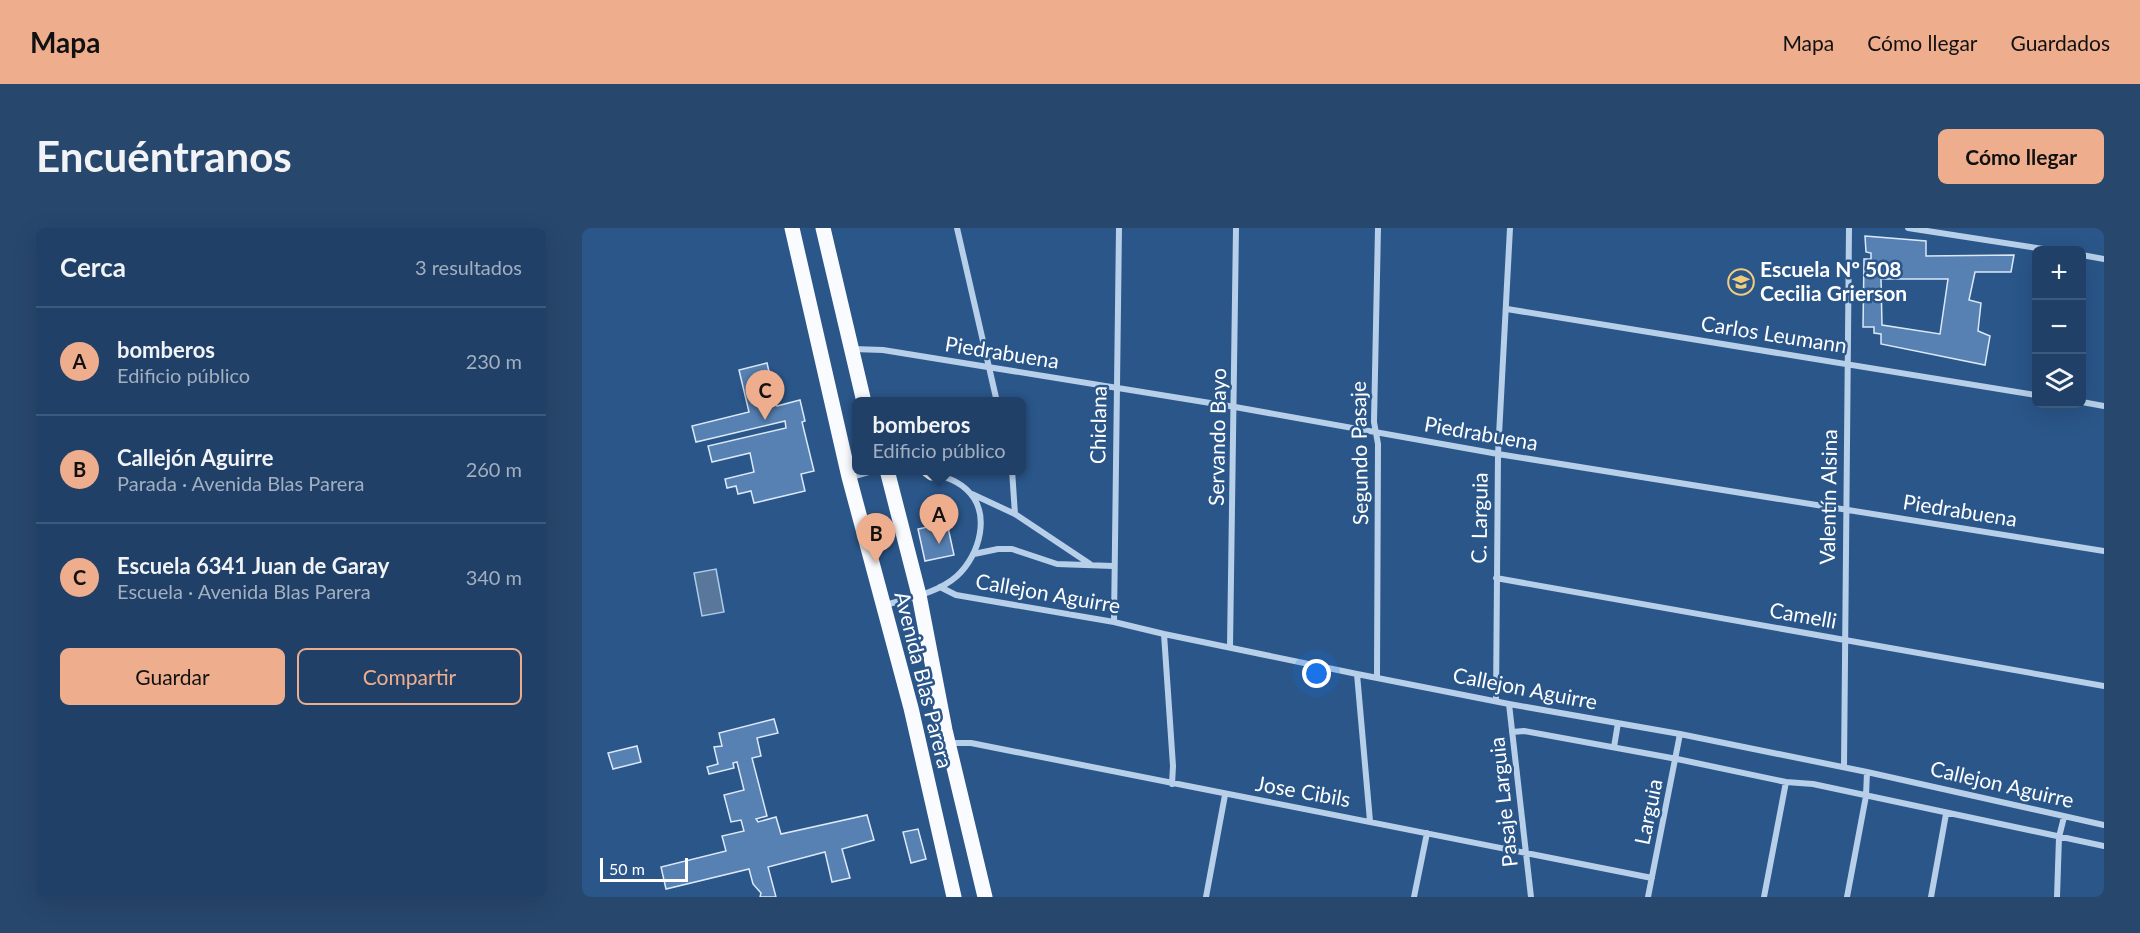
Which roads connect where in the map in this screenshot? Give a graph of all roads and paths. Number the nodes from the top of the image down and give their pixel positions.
1 (792, 228) edge
2 (823, 228) edge
3 (957, 228) edge
4 (1119, 228) edge
5 (1236, 228) edge
6 (1378, 228) edge
7 (1510, 228) edge
8 (1849, 228) edge
9 (1908, 228) edge
10 (2032, 247) edge
11 (2086, 256) edge
12 (2104, 259) edge
13 (1507, 309) junction
14 (852, 349) junction
15 (1848, 364) junction
16 (990, 367) junction
17 (1117, 389) junction
18 (2032, 394) edge
19 (863, 397) edge
20 (996, 397) edge
21 (2086, 403) edge
22 (2104, 406) edge
23 (1235, 407) junction
24 (1376, 431) junction
25 (1498, 454) junction
26 (858, 475) edge
27 (888, 475) edge
28 (938, 475) edge
29 (1011, 475) edge
30 (849, 477) junction
31 (972, 495) junction
32 (1845, 510) junction
33 (1016, 514) junction
34 (2104, 551) edge
35 (974, 554) junction
36 (1090, 564) junction
37 (1113, 566) junction
38 (1496, 578) junction
39 (940, 587) junction
40 (920, 595) junction
41 (883, 606) junction
42 (1114, 622) junction
43 (1164, 634) junction
44 (1844, 640) junction
45 (1230, 647) junction
46 (1357, 674) junction
47 (1377, 677) junction
48 (2104, 686) edge
49 (1496, 701) junction
50 (1509, 704) junction
51 (1618, 723) junction
52 (1512, 732) junction
53 (1680, 734) junction
54 (949, 743) junction
55 (1614, 747) junction
56 (1677, 759) junction
57 (1844, 767) junction
58 (1867, 772) junction
59 (1786, 782) junction
60 (1172, 784) junction
61 (1225, 795) junction
62 (1866, 796) junction
63 (1946, 814) junction
64 (2064, 817) junction
65 (1370, 821) junction
66 (2104, 825) edge
67 (1427, 833) junction
68 (2059, 837) junction
69 (2104, 846) edge
70 (1526, 853) junction
71 (1652, 879) junction
72 (954, 897) edge
73 (985, 897) edge
74 (1206, 897) edge
75 (1414, 897) edge
76 (1531, 897) edge
77 (1648, 897) edge
78 (1764, 897) edge
79 (1847, 897) edge
80 (1931, 897) edge
81 (2057, 897) edge

1 - 30 main road, Avenida Blas Parera
2 - 14 main road
3 - 16 street
4 - 17 street, Chiclana
5 - 23 street, Servando Bayo
6 - 24 street, Segundo Pasaje
7 - 13 street, C. Larguia
8 - 15 street, Valentín Alsina
9 - 10 street
11 - 12 street
13 - 15 street, Carlos Leumann
13 - 25 street, C. Larguia
14 - 16 street, Piedrabuena
14 - 19 main road
15 - 18 street, Carlos Leumann
15 - 32 street, Valentín Alsina
16 - 17 street, Piedrabuena
16 - 20 street
17 - 23 street, Piedrabuena
17 - 37 street, Chiclana
21 - 22 street
23 - 24 street, Piedrabuena
23 - 45 street, Servando Bayo
24 - 25 street, Piedrabuena
24 - 47 street, Segundo Pasaje
25 - 32 street, Piedrabuena
25 - 38 street, C. Larguia
26 - 30 street
27 - 40 main road, Avenida Blas Parera
28 - 31 street, Callejon Aguirre
29 - 33 street
30 - 41 main road, Avenida Blas Parera
31 - 33 street, Callejon Aguirre
31 - 35 street, Callejon Aguirre
32 - 34 street, Piedrabuena
32 - 44 street, Valentín Alsina
33 - 36 street, Callejon Aguirre
35 - 36 street, Callejon Aguirre
35 - 39 street, Callejon Aguirre
36 - 37 street, Callejon Aguirre
37 - 42 street, Chiclana
38 - 44 street, Camelli
38 - 49 street, C. Larguia
39 - 40 street, Callejon Aguirre
39 - 42 street, Callejon Aguirre
40 - 41 street, Callejon Aguirre
40 - 54 main road, Avenida Blas Parera
41 - 72 main road, Avenida Blas Parera
42 - 43 street, Callejon Aguirre
43 - 45 street, Callejon Aguirre
43 - 60 street
44 - 48 street, Camelli
44 - 57 street, Valentín Alsina
45 - 46 street, Callejon Aguirre
46 - 47 street, Callejon Aguirre
46 - 65 street
47 - 49 street, Callejon Aguirre
49 - 50 street, Callejon Aguirre
50 - 51 street, Callejon Aguirre
50 - 52 street, Pasaje Larguia
51 - 53 street, Callejon Aguirre
51 - 55 street
52 - 55 street, Callejon Aguirre
52 - 70 street, Pasaje Larguia
53 - 56 street, Larguia
53 - 57 street, Callejon Aguirre
54 - 60 street, Jose Cibils
54 - 73 main road, Avenida Blas Parera
55 - 56 street, Callejon Aguirre
56 - 59 street, Callejon Aguirre
56 - 71 street, Larguia
57 - 58 street, Callejon Aguirre
58 - 62 street
58 - 64 street, Callejon Aguirre
59 - 62 street, Callejon Aguirre
59 - 78 street
60 - 61 street, Jose Cibils
61 - 65 street, Jose Cibils
61 - 74 street
62 - 63 street, Callejon Aguirre
62 - 79 street
63 - 68 street, Callejon Aguirre
63 - 80 street
64 - 66 street, Callejon Aguirre
64 - 68 street
65 - 67 street, Jose Cibils
67 - 70 street, Jose Cibils
67 - 75 street
68 - 69 street, Callejon Aguirre
68 - 81 street
70 - 71 street, Jose Cibils
70 - 76 street, Pasaje Larguia
71 - 77 street, Larguia

